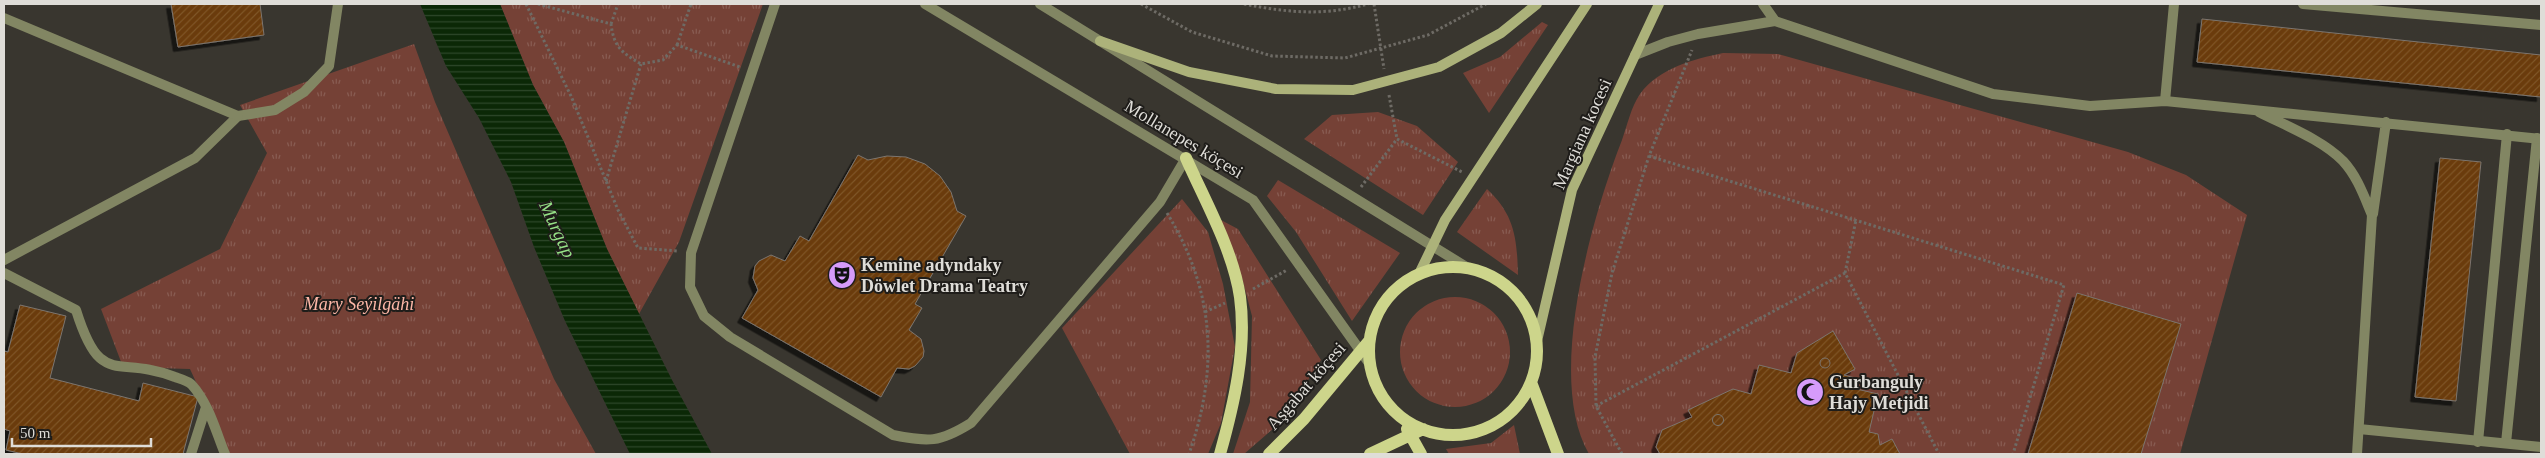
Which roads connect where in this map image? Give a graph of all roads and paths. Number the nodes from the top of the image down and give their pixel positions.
1 (338, 4) edge
2 (526, 4) edge
3 (538, 4) edge
4 (618, 4) edge
5 (691, 4) edge
6 (775, 4) edge
7 (925, 4) edge
8 (1040, 4) edge
9 (1141, 4) edge
10 (1244, 4) edge
11 (1368, 4) edge
12 (1374, 4) edge
13 (1486, 4) edge
14 (1537, 4) edge
15 (1587, 4) edge
16 (1659, 4) edge
17 (1763, 4) edge
18 (2174, 4) edge
19 (2302, 4) edge
20 (4, 18) edge
21 (1774, 22) junction
22 (611, 24) junction
23 (2541, 25) edge
24 (1698, 34) junction
25 (1100, 41) junction
26 (677, 45) junction
27 (1380, 48) junction
28 (1635, 55) junction
29 (641, 64) junction
30 (752, 72) junction
31 (1387, 81) junction
32 (2165, 101) junction
33 (2253, 109) junction
34 (238, 116) junction
35 (2386, 122) junction
36 (2508, 134) junction
37 (1397, 139) junction
38 (2539, 139) edge
39 (1649, 156) junction
40 (1186, 158) junction
41 (1473, 178) junction
42 (606, 182) junction
43 (1354, 196) junction
44 (1160, 202) junction
45 (2372, 215) junction
46 (1856, 220) junction
47 (1434, 245) junction
48 (691, 253) junction
49 (4, 260) edge
50 (1468, 268) junction
51 (4, 273) edge
52 (1845, 273) junction
53 (1419, 274) junction
54 (1537, 340) junction
55 (1365, 346) junction
56 (1531, 382) junction
57 (1596, 406) junction
58 (206, 407) junction
59 (1400, 416) junction
60 (1423, 429) junction
61 (2359, 429) junction
62 (1410, 435) junction
63 (2478, 442) junction
64 (2506, 443) junction
65 (2541, 447) edge
66 (191, 454) edge
67 (225, 454) edge
68 (1189, 454) edge
69 (1220, 454) edge
70 (1269, 454) edge
71 (1370, 454) edge
72 (1421, 454) edge
73 (1558, 454) edge
74 (1622, 454) edge
75 (1939, 454) edge
76 (2013, 454) edge
77 (2357, 454) edge

1 - 34 street
2 - 42 path
3 - 22 path
4 - 22 path
5 - 26 path
6 - 30 street
7 - 40 street, Mollanepes köçesi
8 - 25 street
9 - 27 path
10 - 11 path
12 - 27 path
13 - 27 path
14 - 31 main road
15 - 41 main road
16 - 28 main road, Margiana kocesi
17 - 21 street
18 - 32 street
19 - 23 street
20 - 34 street
21 - 24 street
21 - 32 street
22 - 29 path
24 - 28 street
24 - 39 path
25 - 31 main road
25 - 43 street
26 - 29 path
26 - 30 path
27 - 31 path
28 - 54 main road, Margiana kocesi
29 - 42 path
30 - 48 street
31 - 37 path
32 - 33 street
33 - 35 street
33 - 45 street
34 - 49 street
35 - 36 street
35 - 45 street
36 - 38 street
36 - 63 street
37 - 41 path
37 - 43 path
38 - 64 street
39 - 46 path
39 - 57 path
40 - 44 street
40 - 55 street, Mollanepes köçesi
40 - 69 main road
41 - 47 main road
42 - 48 path
43 - 47 street
44 - 48 street
44 - 68 path
45 - 61 street
46 - 52 path
46 - 76 path
47 - 50 street
47 - 53 main road
50 - 53 main road
50 - 54 main road
51 - 58 street
52 - 57 path
52 - 75 path
53 - 55 main road
54 - 56 main road
55 - 59 main road
55 - 70 main road, Aşgabat köçesi
56 - 60 main road
56 - 73 main road
57 - 74 path
58 - 66 street
58 - 67 street
59 - 60 main road
59 - 62 main road
60 - 62 main road
61 - 63 street
61 - 77 street
62 - 71 main road
62 - 72 main road
63 - 64 street
64 - 65 street

